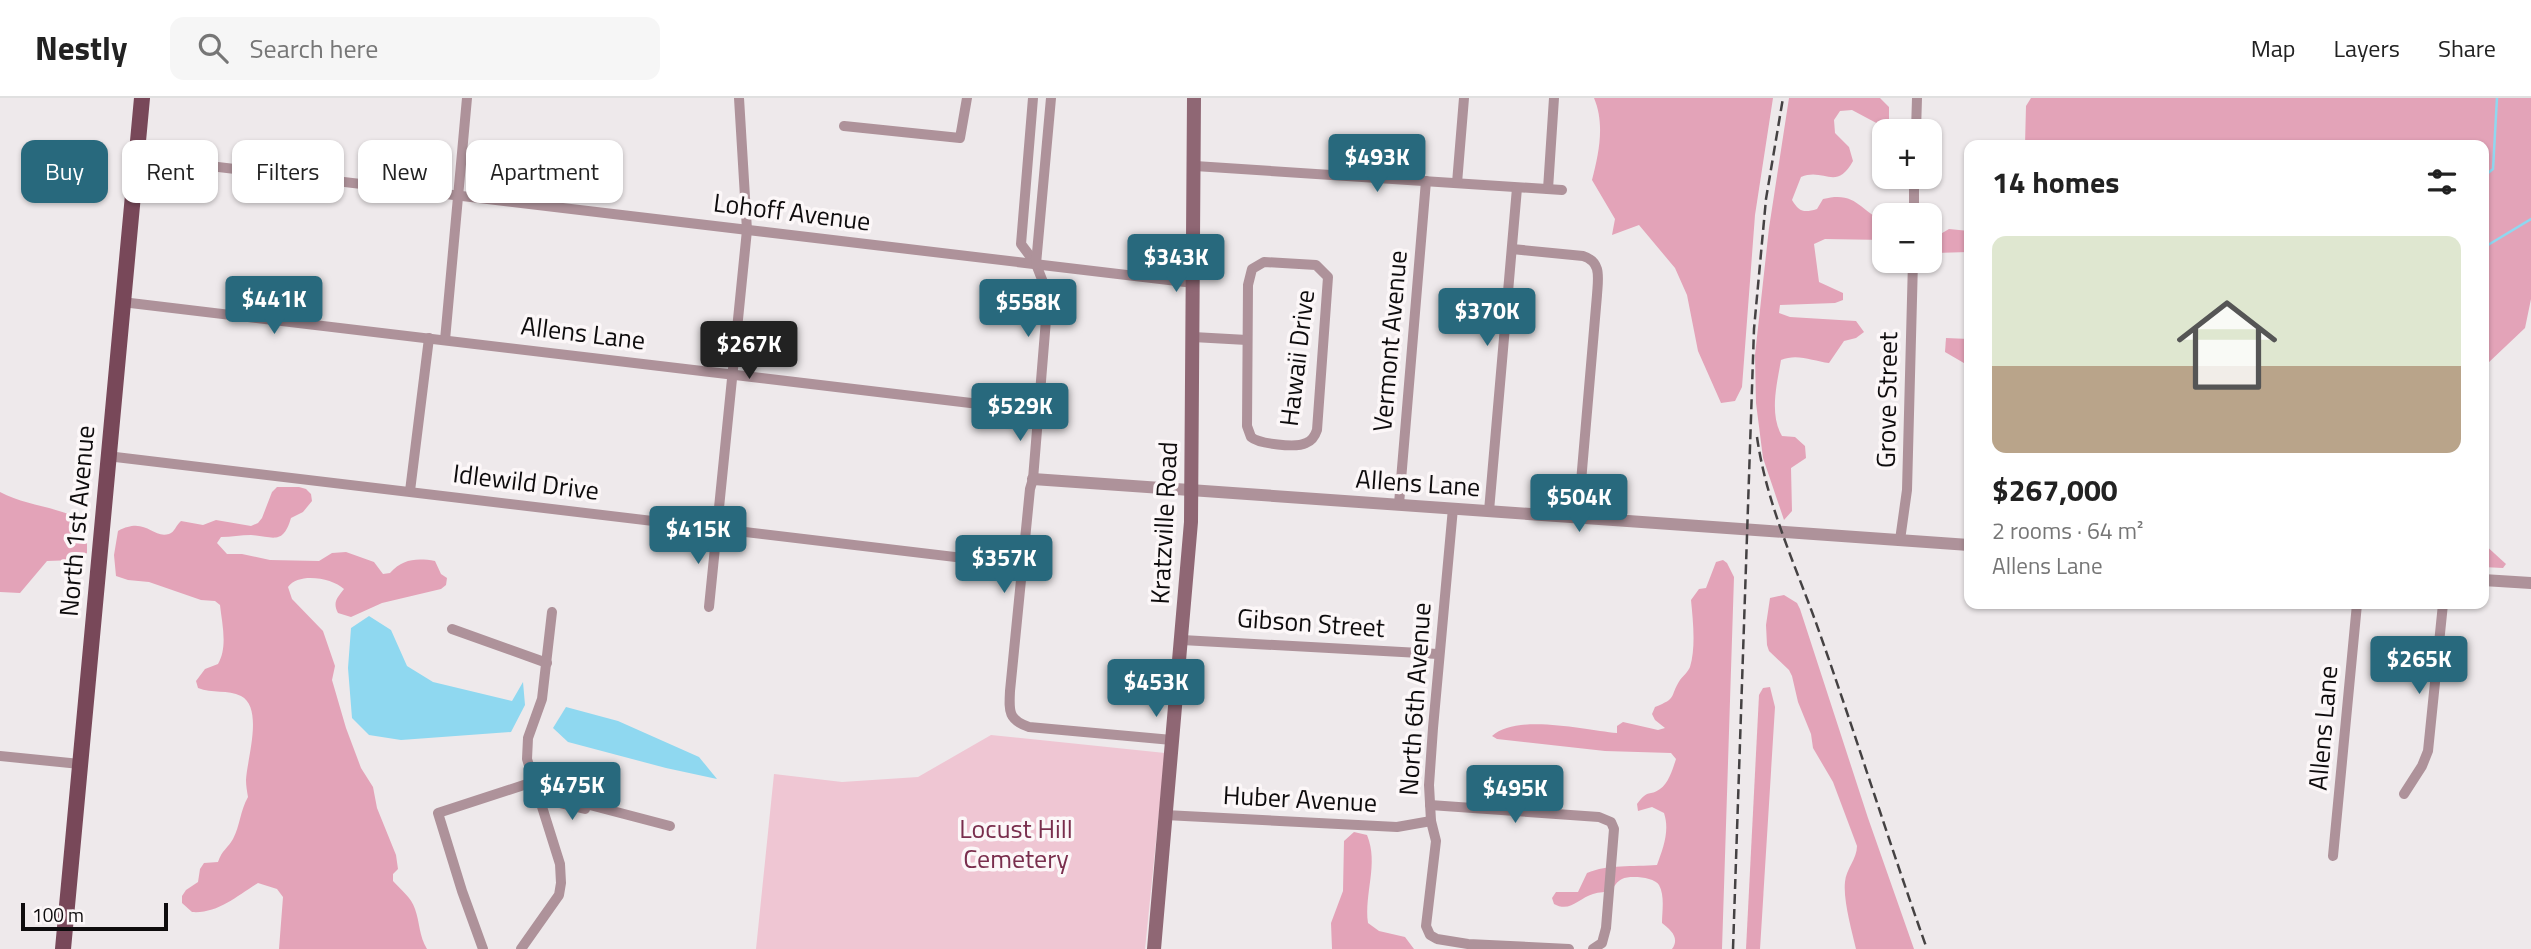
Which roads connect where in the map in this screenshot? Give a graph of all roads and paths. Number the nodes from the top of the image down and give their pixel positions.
1 (142, 98) edge
2 (467, 98) edge
3 (739, 98) edge
4 (967, 98) edge
5 (1033, 98) edge
6 (1051, 98) edge
7 (1195, 98) edge
8 (1464, 98) edge
9 (1554, 98) edge
10 (1917, 98) edge
11 (1916, 119) edge
12 (844, 126) dead end
13 (136, 140) edge
14 (1195, 166) junction
15 (218, 167) edge
16 (1426, 181) junction
17 (1457, 183) junction
18 (1517, 188) junction
19 (1548, 189) junction
20 (1562, 190) dead end
21 (458, 195) junction
22 (130, 203) edge
23 (747, 230) junction
24 (1512, 249) junction
25 (1036, 264) junction
26 (1913, 273) edge
27 (1194, 283) junction
28 (122, 302) junction
29 (1193, 337) junction
30 (429, 338) junction
31 (445, 340) junction
32 (1247, 340) junction
33 (734, 374) junction
34 (1038, 411) junction
35 (107, 456) junction
36 (1033, 479) junction
37 (410, 491) junction
38 (1192, 491) junction
39 (1399, 504) junction
40 (1453, 508) junction
41 (1489, 511) junction
42 (1578, 517) junction
43 (718, 528) junction
44 (1900, 540) junction
45 (1964, 545) edge
46 (1022, 565) junction
47 (2489, 580) edge
48 (2531, 583) edge
49 (709, 607) dead end
50 (2357, 609) edge
51 (2442, 609) edge
52 (552, 612) dead end
53 (452, 629) dead end
54 (1182, 640) junction
55 (1438, 654) junction
56 (547, 663) junction
57 (1172, 740) junction
58 (0, 756) edge
59 (80, 764) junction
60 (533, 782) junction
61 (2404, 794) dead end
62 (538, 798) junction
63 (1430, 805) junction
64 (1165, 815) junction
65 (1431, 821) junction
66 (670, 826) dead end
67 (2333, 856) dead end
68 (63, 949) edge
69 (483, 949) edge
70 (521, 949) edge
71 (1154, 949) edge
72 (1569, 949) edge
73 (1593, 949) edge

1 - 13 main road, North 1st Avenue
2 - 21 street
3 - 23 street
4 - 12 street
5 - 25 street
6 - 25 street
7 - 14 main road, Kratzville Road
8 - 17 street
9 - 19 street
10 - 11 street
14 - 16 street
14 - 27 main road, Kratzville Road
15 - 21 street, Lohoff Avenue
16 - 17 street
16 - 39 street, Vermont Avenue
17 - 18 street
18 - 19 street
18 - 24 street
19 - 20 street
21 - 23 street, Lohoff Avenue
21 - 31 street
22 - 28 main road, North 1st Avenue
23 - 25 street, Lohoff Avenue
23 - 33 street
24 - 41 street
24 - 42 street
25 - 27 street, Lohoff Avenue
25 - 34 street
26 - 44 street, Grove Street
27 - 29 main road, Kratzville Road
28 - 30 street, Allens Lane
28 - 35 main road, North 1st Avenue
29 - 32 street, Hawaii Drive
29 - 38 main road, Kratzville Road
30 - 31 street, Allens Lane
30 - 37 street
31 - 33 street, Allens Lane
32 - 32 street, Hawaii Drive
33 - 34 street, Allens Lane
33 - 43 street
34 - 36 street
35 - 37 street, Idlewild Drive
35 - 59 main road, North 1st Avenue
36 - 38 street, Allens Lane
36 - 46 street
37 - 43 street, Idlewild Drive
38 - 39 street, Allens Lane
38 - 54 main road, Kratzville Road
39 - 40 street, Allens Lane
40 - 41 street, Allens Lane
40 - 55 street, North 6th Avenue
41 - 42 street, Allens Lane
42 - 44 street, Allens Lane
43 - 46 street, Idlewild Drive
43 - 49 street
44 - 45 street, Allens Lane
46 - 57 street
47 - 48 street
50 - 67 street, Allens Lane
51 - 61 street
52 - 56 street
53 - 56 street
54 - 55 street, Gibson Street
54 - 57 main road, Kratzville Road
55 - 63 street, North 6th Avenue
56 - 60 street
57 - 64 main road, Kratzville Road
58 - 59 street
59 - 68 main road, North 1st Avenue
60 - 62 street
60 - 69 street
62 - 66 street
62 - 70 street
63 - 65 street, North 6th Avenue
63 - 73 street
64 - 65 street, Huber Avenue
64 - 71 main road, Kratzville Road
65 - 72 street, North 6th Avenue

